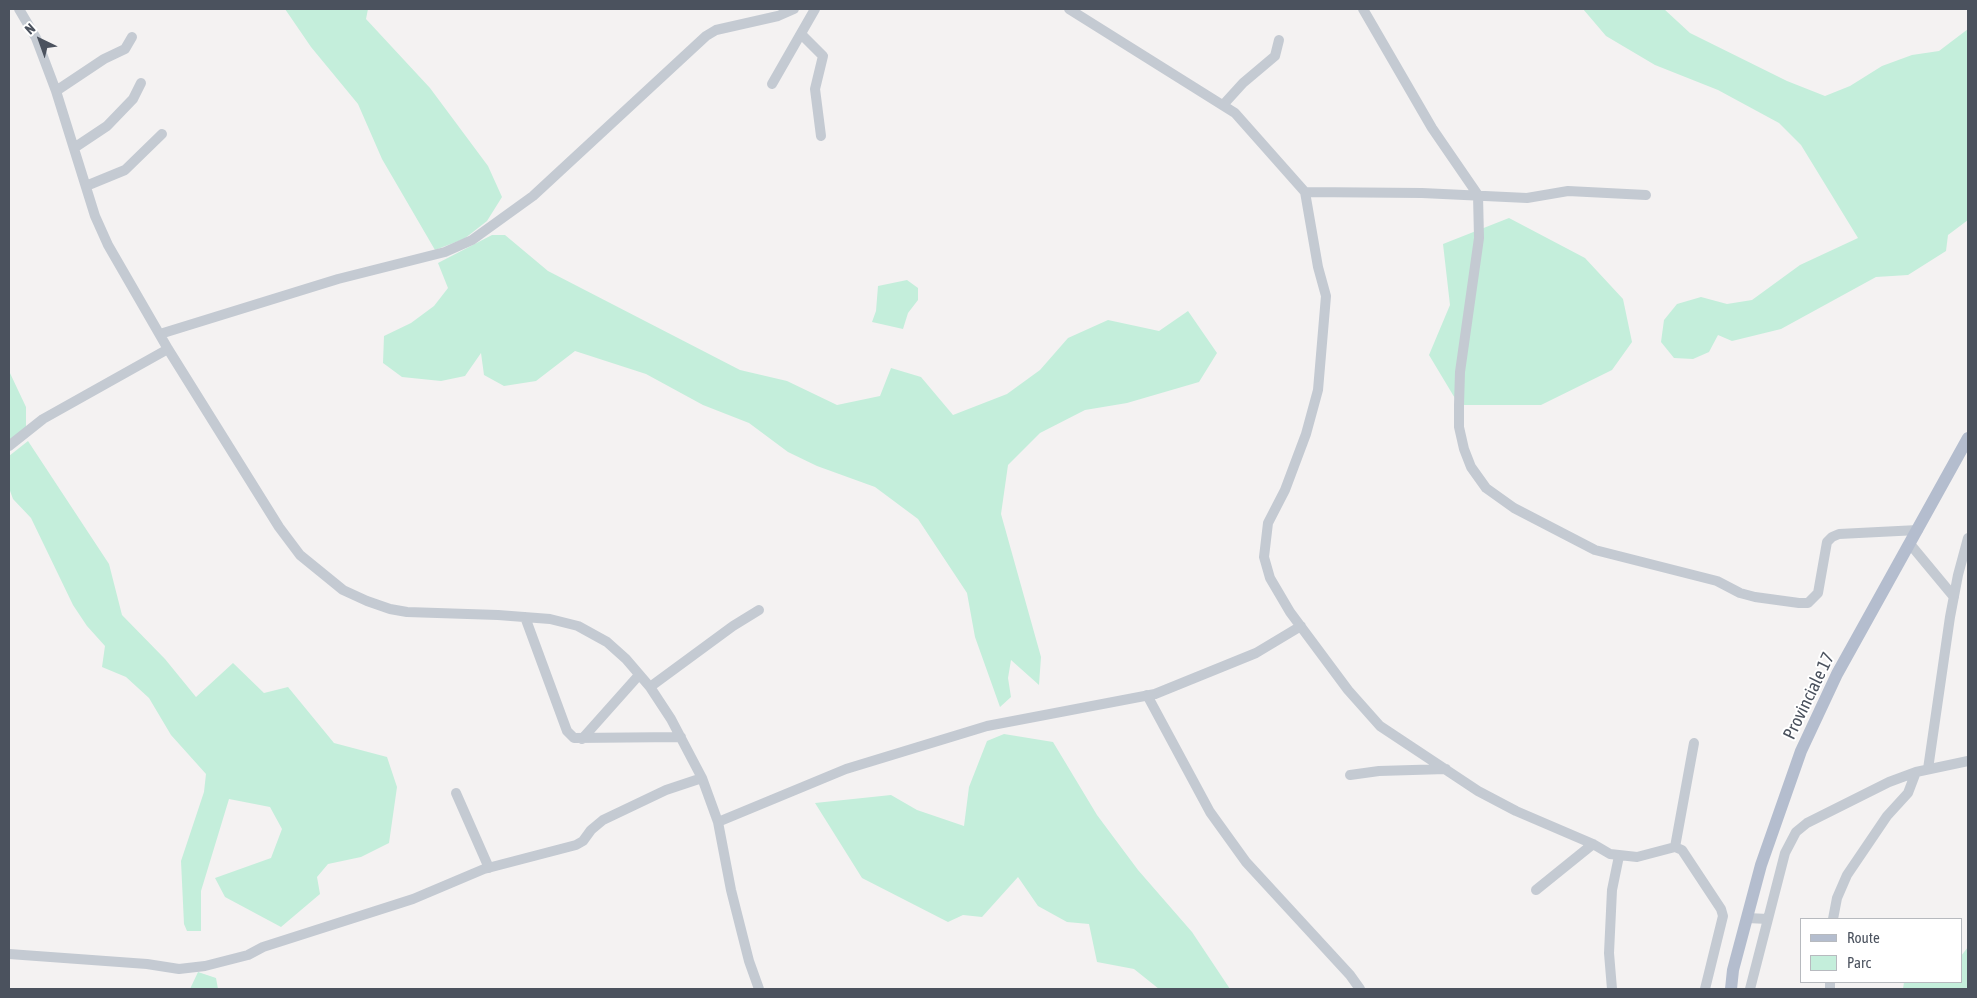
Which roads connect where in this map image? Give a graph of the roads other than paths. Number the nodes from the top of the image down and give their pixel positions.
1 (20, 9) edge
2 (794, 9) edge
3 (815, 9) edge
4 (1069, 9) edge
5 (1363, 9) edge
6 (802, 35) junction
7 (132, 37) dead end
8 (1279, 40) dead end
9 (141, 83) dead end
10 (772, 84) dead end
11 (56, 91) junction
12 (1223, 105) junction
13 (162, 134) dead end
14 (820, 136) dead end
15 (74, 148) junction
16 (86, 186) junction
17 (1305, 192) junction
18 (1646, 194) dead end
19 (1478, 195) junction
20 (160, 334) junction
21 (168, 349) junction
22 (1968, 438) edge
23 (9, 446) edge
24 (1918, 530) junction
25 (1968, 538) edge
26 (1910, 544) junction
27 (1954, 596) junction
28 (759, 610) dead end
29 (525, 617) junction
30 (1301, 626) junction
31 (640, 675) junction
32 (650, 687) junction
33 (1147, 695) junction
34 (680, 737) junction
35 (582, 739) junction
36 (1694, 743) dead end
37 (1968, 761) edge
38 (1446, 769) junction
39 (1928, 769) junction
40 (1916, 772) junction
41 (1350, 776) dead end
42 (702, 778) junction
43 (456, 793) dead end
44 (718, 822) junction
45 (1593, 844) junction
46 (1675, 848) junction
47 (1619, 856) junction
48 (489, 868) junction
49 (1536, 890) dead end
50 (1747, 918) junction
51 (1768, 918) junction
52 (1833, 918) edge
53 (9, 954) edge
54 (759, 989) edge
55 (1360, 989) edge
56 (1612, 989) edge
57 (1704, 989) edge
58 (1730, 989) edge
59 (1750, 989) edge

1 - 11 street
2 - 20 street
3 - 6 street
4 - 12 street
5 - 19 street
6 - 10 street
6 - 14 street
7 - 11 street
8 - 12 street
9 - 15 street
11 - 15 street
12 - 17 street
13 - 16 street
15 - 16 street
16 - 20 street
17 - 19 street
17 - 30 street
18 - 19 street
19 - 24 street
20 - 21 street
21 - 23 street
21 - 29 street
22 - 24 main road, Provinciale 17
24 - 26 main road, Provinciale 17
25 - 27 street
26 - 27 street
26 - 50 main road, Provinciale 17
27 - 39 street
28 - 32 street
29 - 31 street
29 - 35 street
30 - 33 street
30 - 38 street
31 - 32 street
31 - 35 street
32 - 34 street
33 - 44 street
33 - 55 street
34 - 35 street
34 - 42 street
36 - 46 street
37 - 39 street
38 - 41 street
38 - 45 street
39 - 40 street
40 - 51 street
40 - 52 street
42 - 44 street
42 - 48 street
43 - 48 street
44 - 54 street
45 - 47 street
45 - 49 street
46 - 47 street
46 - 57 street
47 - 56 street
48 - 53 street
50 - 51 street
50 - 58 main road, Provinciale 17
51 - 59 street

